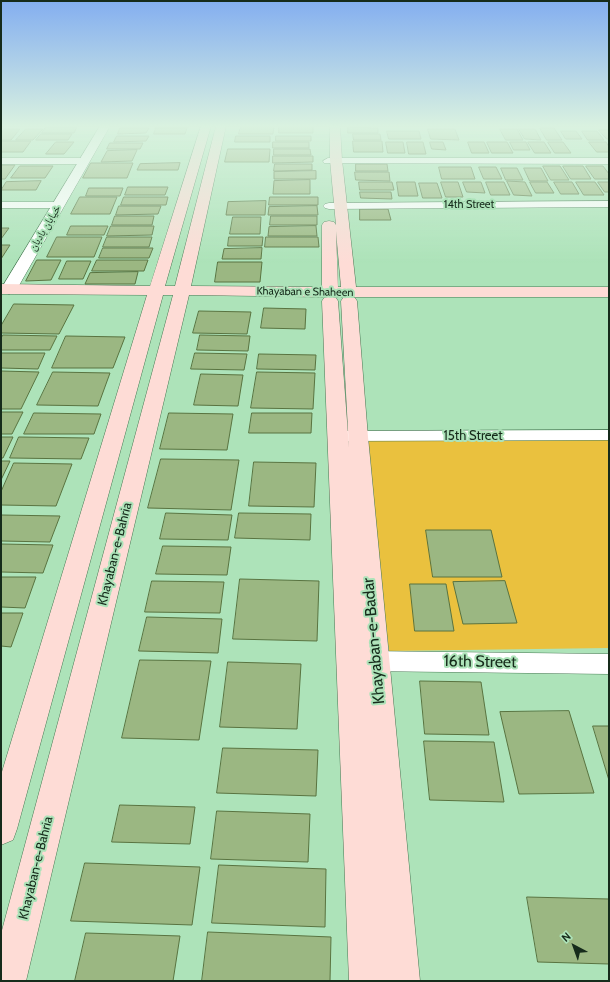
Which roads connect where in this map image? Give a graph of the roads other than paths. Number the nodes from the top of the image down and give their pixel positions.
1 (66, 172) edge
2 (76, 172) edge
3 (192, 172) edge
4 (209, 172) edge
5 (333, 172) edge
6 (609, 204) edge
7 (1, 206) edge
8 (51, 206) junction
9 (335, 206) junction
10 (31, 226) dead end
11 (609, 292) edge
12 (3, 295) edge
13 (155, 295) junction
14 (180, 295) junction
15 (471, 296) junction
16 (340, 297) junction
17 (609, 300) edge
18 (609, 435) edge
19 (348, 436) junction
20 (350, 661) junction
21 (376, 661) junction
22 (609, 664) edge
23 (1, 828) edge
24 (7, 981) edge
25 (368, 981) edge
26 (402, 981) edge

1 - 8 street, خیابان بادبان
2 - 8 street, خیابان بادبان
3 - 13 main road
4 - 14 main road, Khayaban-e-Bahria
5 - 9 main road, Khayaban-e-Badar
6 - 9 street, 14th Street
7 - 8 street
8 - 10 street, خیابان بادبان
8 - 12 street, خیابان بادبان
9 - 16 main road, Khayaban-e-Badar
9 - 16 main road, Khayaban-e-Badar
11 - 15 main road, Khayaban e Shaheen
12 - 13 main road, Khayaban e Shaheen
13 - 14 main road, Khayaban e Shaheen
13 - 23 main road
14 - 16 main road, Khayaban e Shaheen
14 - 24 main road, Khayaban-e-Bahria
15 - 16 main road, Khayaban e Shaheen
15 - 17 main road, Khayaban e Shaheen
16 - 19 main road, Khayaban-e-Badar
18 - 19 street, 15th Street
19 - 20 main road, Khayaban-e-Badar
19 - 21 main road, Khayaban-e-Badar
20 - 21 street, 16th Street
20 - 25 main road, Khayaban-e-Badar
21 - 22 street, 16th Street
21 - 26 main road, Khayaban-e-Badar

